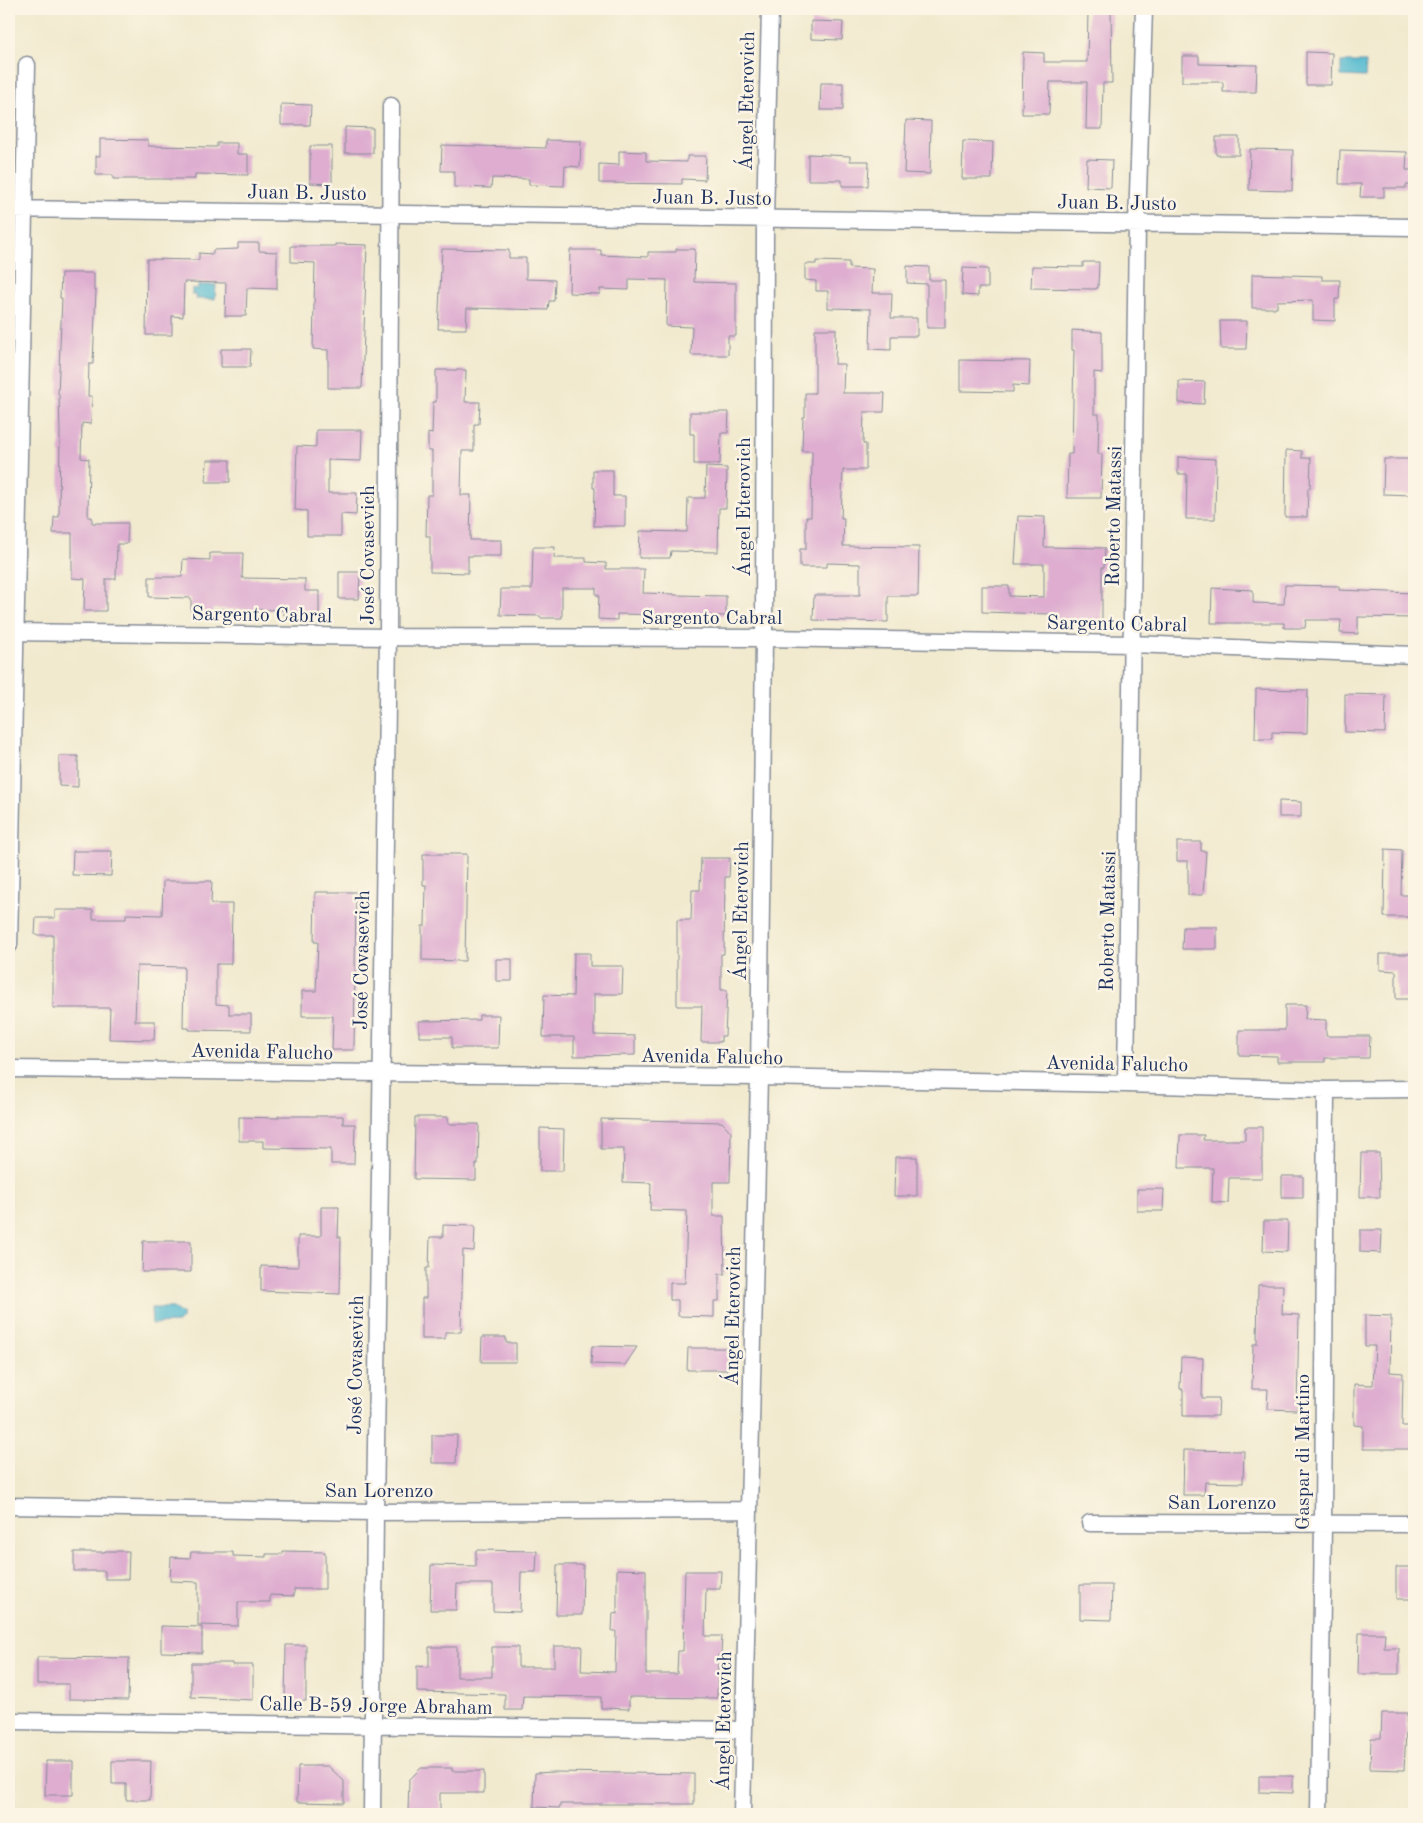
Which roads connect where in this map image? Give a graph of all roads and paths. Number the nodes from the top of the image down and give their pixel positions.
1 (770, 9) edge
2 (1144, 9) edge
3 (27, 65) dead end
4 (391, 106) dead end
5 (9, 209) edge
6 (25, 209) junction
7 (389, 214) junction
8 (765, 219) junction
9 (1137, 224) junction
10 (1414, 227) edge
11 (15, 429) edge
12 (12, 632) edge
13 (388, 637) junction
14 (764, 638) junction
15 (1132, 644) junction
16 (1414, 655) edge
17 (9, 946) edge
18 (9, 1070) edge
19 (380, 1073) junction
20 (759, 1077) junction
21 (1126, 1084) junction
22 (1414, 1089) edge
23 (1326, 1090) junction
24 (9, 1506) edge
25 (749, 1510) junction
26 (375, 1512) junction
27 (1090, 1523) dead end
28 (1323, 1524) junction
29 (1414, 1524) edge
30 (9, 1721) edge
31 (374, 1727) junction
32 (744, 1730) junction
33 (372, 1814) edge
34 (742, 1814) edge
35 (1319, 1814) edge

1 - 8 street, Ángel Eterovich
2 - 9 street, Roberto Matassi
3 - 6 street
4 - 7 street, José Covasevich
5 - 6 street, Juan B. Justo
6 - 7 street, Juan B. Justo
6 - 11 street
7 - 8 street, Juan B. Justo
7 - 13 street, José Covasevich
8 - 9 street, Juan B. Justo
8 - 14 street, Ángel Eterovich
9 - 10 street, Juan B. Justo
9 - 15 street, Roberto Matassi
11 - 12 street
12 - 13 street, Sargento Cabral
12 - 17 street
13 - 14 street, Sargento Cabral
13 - 19 street, José Covasevich
14 - 15 street, Sargento Cabral
14 - 20 street, Ángel Eterovich
15 - 16 street, Sargento Cabral
15 - 21 street, Roberto Matassi
18 - 19 street, Avenida Falucho
19 - 20 street, Avenida Falucho
19 - 26 street, José Covasevich
20 - 21 street, Avenida Falucho
20 - 25 street, Ángel Eterovich
21 - 23 street, Avenida Falucho
22 - 23 street, Avenida Falucho
23 - 28 street, Gaspar di Martino
24 - 26 street, San Lorenzo
25 - 26 street, San Lorenzo
25 - 32 street, Ángel Eterovich
26 - 31 street, José Covasevich
27 - 28 street, San Lorenzo
28 - 29 street, San Lorenzo
28 - 35 street, Gaspar di Martino
30 - 31 street, Calle B-59 Jorge Abraham
31 - 32 street, Calle B-59 Jorge Abraham
31 - 33 street, José Covasevich
32 - 34 street, Ángel Eterovich

